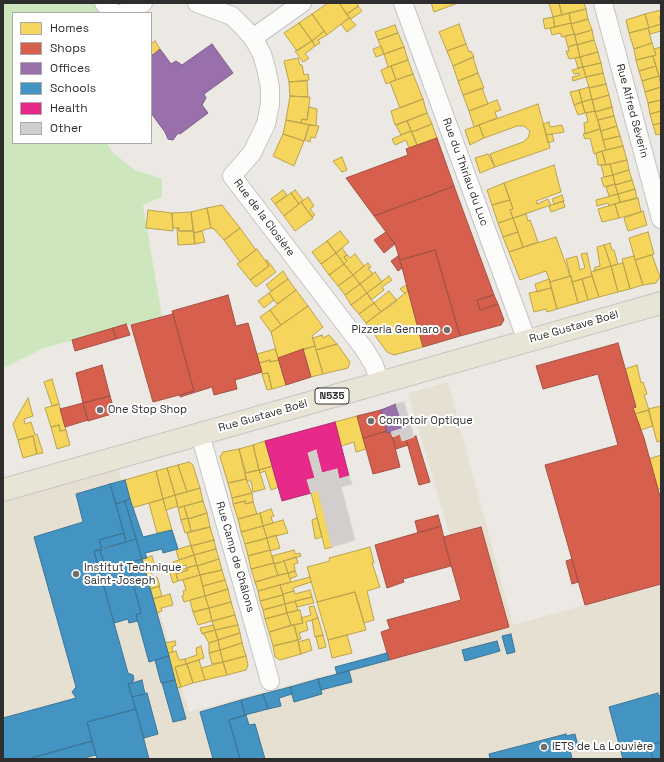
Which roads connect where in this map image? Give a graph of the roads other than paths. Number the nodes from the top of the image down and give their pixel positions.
1 (104, 3) edge
2 (143, 3) edge
3 (196, 3) edge
4 (302, 3) edge
5 (403, 3) edge
6 (604, 3) edge
7 (111, 12) edge
8 (125, 12) edge
9 (253, 38) junction
10 (661, 219) edge
11 (661, 303) edge
12 (527, 341) junction
13 (380, 383) junction
14 (200, 434) junction
15 (3, 490) edge
16 (270, 681) dead end

1 - 7 street
2 - 8 street
3 - 9 street, Rue de la Closière
4 - 9 street
5 - 12 street, Rue du Thiriau du Luc
6 - 10 street, Rue Alfred Séverin
9 - 13 street, Rue de la Closière
11 - 12 main road, Rue Gustave Boël / N535
12 - 13 main road, Rue Gustave Boël / N535
13 - 14 main road, Rue Gustave Boël / N535
14 - 15 main road, Rue Gustave Boël / N535
14 - 16 street, Rue Camp de Châlons

